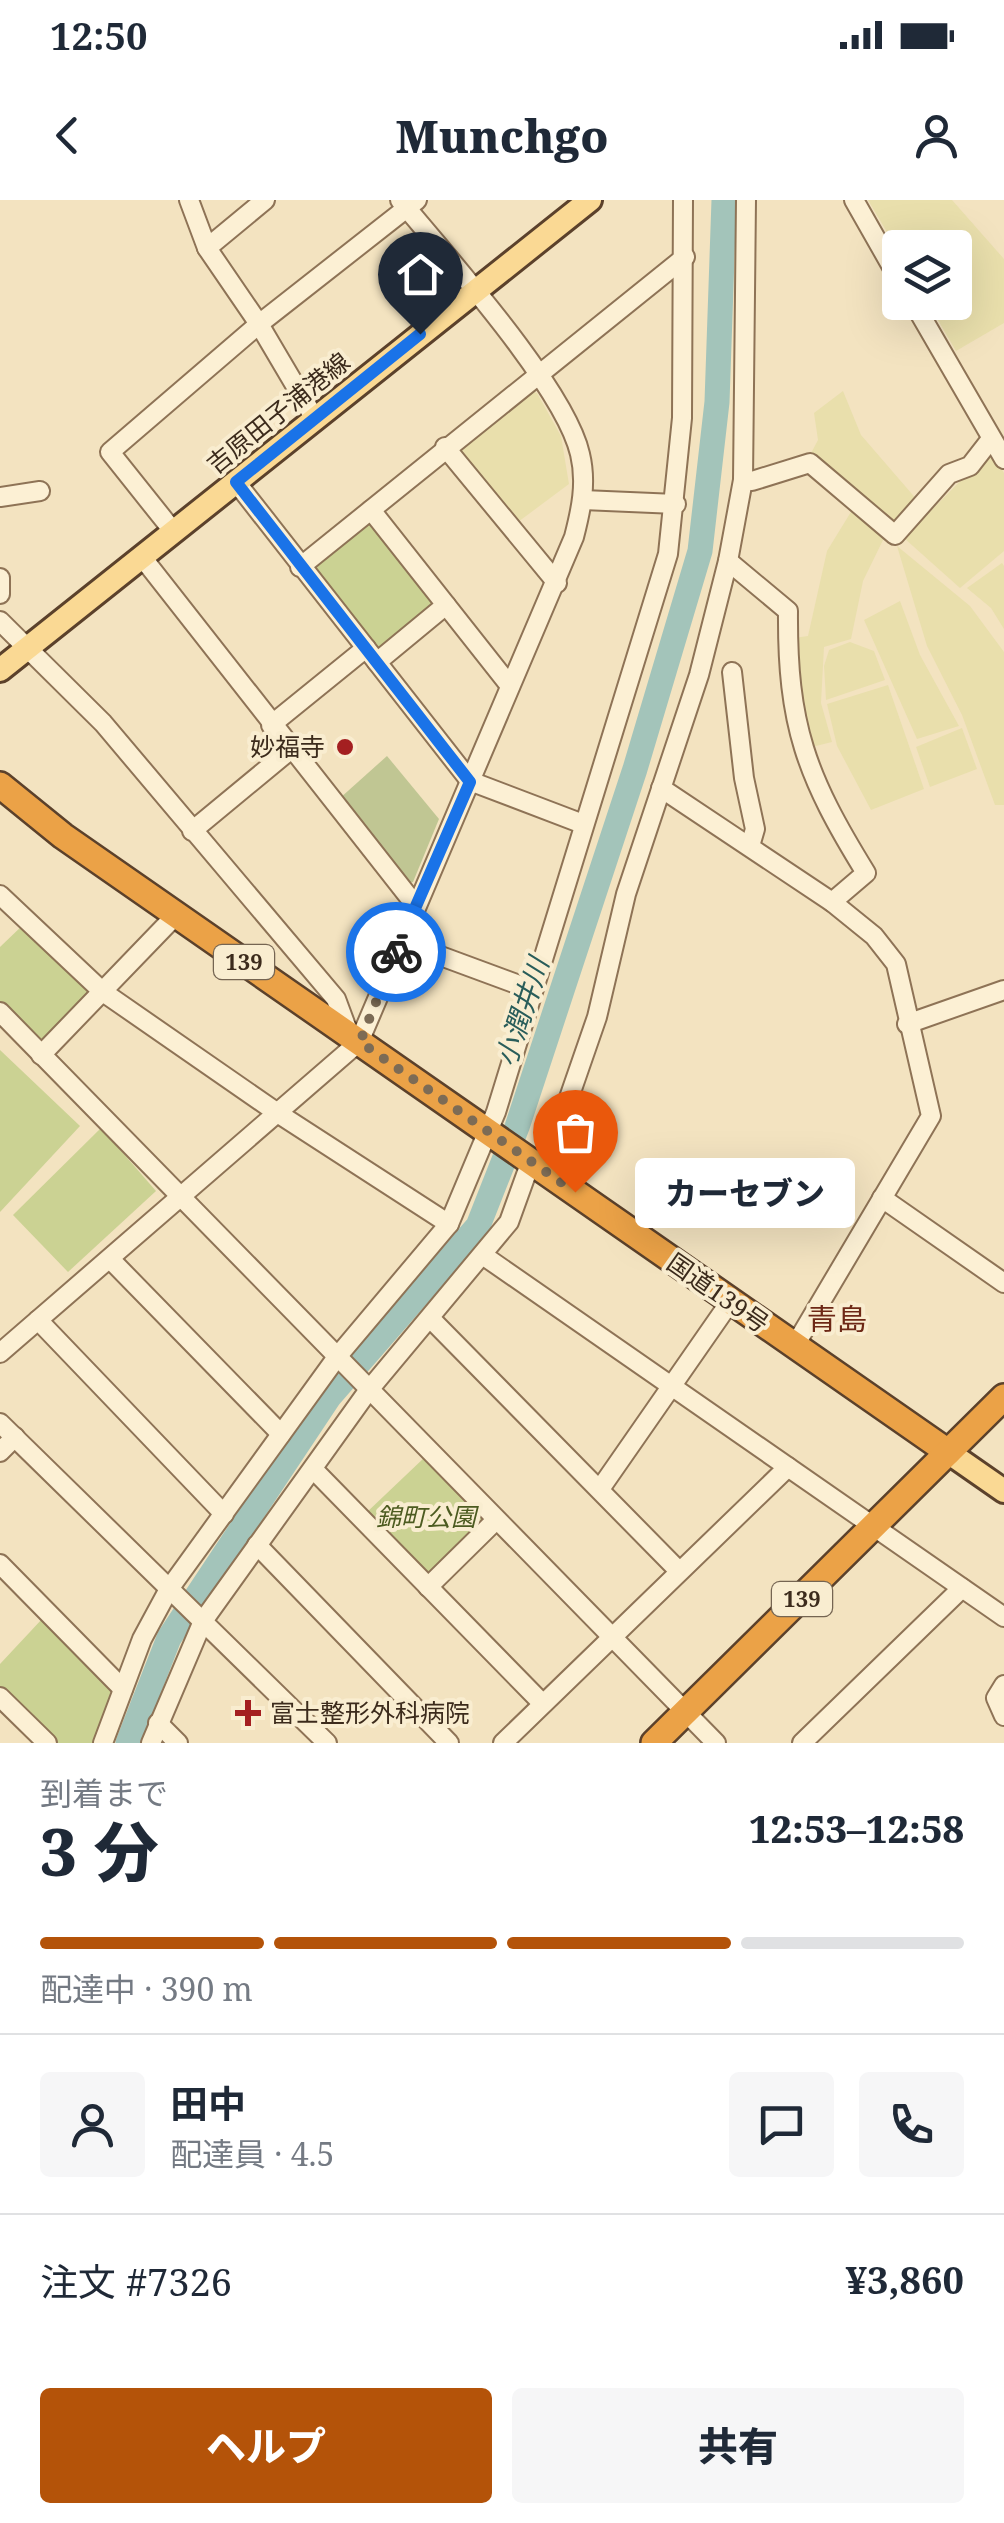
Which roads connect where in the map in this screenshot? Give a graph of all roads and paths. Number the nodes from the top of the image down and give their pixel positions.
1 (189, 200) edge
2 (265, 200) edge
3 (590, 200) edge
4 (683, 200) edge
5 (746, 200) edge
6 (854, 200) edge
7 (408, 203) edge
8 (206, 248) junction
9 (882, 249) edge
10 (685, 257) junction
11 (473, 292) junction
12 (923, 320) edge
13 (260, 324) junction
14 (537, 374) junction
15 (315, 419) junction
16 (991, 439) junction
17 (445, 447) junction
18 (1004, 459) edge
19 (743, 480) junction
20 (236, 482) junction
21 (40, 491) dead end
22 (0, 497) edge
23 (584, 500) junction
24 (676, 504) junction
25 (371, 510) junction
26 (173, 532) junction
27 (142, 558) junction
28 (728, 561) junction
29 (300, 567) junction
30 (0, 578) edge
31 (557, 583) junction
32 (0, 594) edge
33 (446, 605) junction
34 (0, 621) edge
35 (27, 648) junction
36 (371, 655) junction
37 (0, 670) edge
38 (732, 672) dead end
39 (510, 686) junction
40 (271, 725) junction
41 (290, 750) junction
42 (470, 782) junction
43 (0, 785) edge
44 (662, 788) junction
45 (583, 824) junction
46 (192, 831) junction
47 (750, 846) junction
48 (0, 895) edge
49 (832, 902) junction
50 (416, 906) junction
51 (176, 915) junction
52 (400, 941) junction
53 (530, 989) junction
54 (1004, 990) edge
55 (104, 992) junction
56 (0, 1012) edge
57 (907, 1024) junction
58 (354, 1038) junction
59 (41, 1054) junction
60 (279, 1114) junction
61 (489, 1132) junction
62 (534, 1163) junction
63 (183, 1197) junction
64 (882, 1198) junction
65 (450, 1224) junction
66 (484, 1256) junction
67 (111, 1260) junction
68 (1004, 1283) edge
69 (730, 1302) junction
70 (430, 1318) junction
71 (38, 1320) junction
72 (794, 1347) junction
73 (0, 1353) edge
74 (336, 1356) junction
75 (672, 1386) junction
76 (368, 1391) junction
77 (1004, 1397) edge
78 (0, 1423) edge
79 (282, 1434) junction
80 (14, 1437) junction
81 (0, 1452) edge
82 (948, 1452) junction
83 (788, 1467) junction
84 (313, 1469) junction
85 (600, 1489) junction
86 (1004, 1491) edge
87 (224, 1514) junction
88 (496, 1520) junction
89 (875, 1528) junction
90 (256, 1545) junction
91 (0, 1564) edge
92 (679, 1570) junction
93 (428, 1587) junction
94 (962, 1588) junction
95 (169, 1589) junction
96 (1004, 1616) edge
97 (202, 1621) junction
98 (611, 1638) junction
99 (1004, 1685) edge
100 (123, 1689) junction
101 (0, 1696) edge
102 (542, 1703) junction
103 (687, 1712) junction
104 (1004, 1716) edge
105 (158, 1723) junction
106 (46, 1743) edge
107 (103, 1743) edge
108 (150, 1743) edge
109 (178, 1743) edge
110 (326, 1743) edge
111 (449, 1743) edge
112 (503, 1743) edge
113 (654, 1743) edge
114 (716, 1743) edge
115 (802, 1743) edge

1 - 8 street
2 - 8 street
3 - 11 main road, 吉原田子浦港線
4 - 10 street
5 - 19 street
6 - 9 street
7 - 11 street
7 - 13 street
8 - 13 street
10 - 14 street
10 - 24 street
11 - 14 street
11 - 15 main road, 吉原田子浦港線
12 - 16 street
13 - 15 street
13 - 26 street
14 - 17 street
14 - 23 street
15 - 20 main road, 吉原田子浦港線
16 - 18 street
16 - 19 street
17 - 25 street
17 - 31 street
19 - 28 street
20 - 26 main road, 吉原田子浦港線
20 - 29 street
21 - 22 street
23 - 24 street
23 - 31 street
24 - 45 street
25 - 29 street
25 - 33 street
26 - 27 main road, 吉原田子浦港線
27 - 35 main road, 吉原田子浦港線
27 - 40 street
28 - 44 street
28 - 49 street
29 - 36 street
30 - 32 street
31 - 39 street
33 - 36 street
33 - 39 street
34 - 35 street
35 - 37 main road, 吉原田子浦港線
35 - 46 street
36 - 40 street
36 - 42 street
38 - 47 street
39 - 42 street
40 - 41 street
41 - 46 street
41 - 50 street
42 - 45 street
42 - 50 street
43 - 51 highway, 国道139号 / 139
44 - 47 street
44 - 62 street
45 - 53 street
46 - 58 street
47 - 49 street
48 - 55 street
49 - 57 street
50 - 52 street
51 - 55 street
51 - 58 highway, 国道139号 / 139
52 - 53 street
52 - 58 street
53 - 61 street
54 - 57 street
55 - 59 street
55 - 60 street
56 - 59 street
57 - 64 street
58 - 60 street
58 - 61 highway, 国道139号 / 139
59 - 63 street
60 - 63 street
60 - 65 street
61 - 62 highway, 国道139号 / 139
61 - 65 street
62 - 66 street
62 - 69 highway, 国道139号 / 139
63 - 67 street
63 - 74 street
64 - 68 street
64 - 72 street
65 - 74 street
66 - 70 street
66 - 75 street
67 - 71 street
67 - 79 street
69 - 72 highway, 国道139号 / 139
69 - 75 street
70 - 76 street
70 - 85 street
71 - 73 street
71 - 87 street
72 - 82 highway, 国道139号 / 139
74 - 76 street
74 - 79 street
75 - 83 street
75 - 85 street
76 - 84 street
76 - 88 street
77 - 82 highway, 139
78 - 80 street
79 - 87 street
80 - 81 street
80 - 95 street
82 - 86 main road
82 - 89 highway, 139
83 - 89 street
83 - 92 street
84 - 90 street
84 - 93 street
85 - 92 street
87 - 95 street
88 - 93 street
88 - 98 street
89 - 94 street
89 - 103 highway, 139
90 - 97 street
90 - 111 street
91 - 100 street
92 - 98 street
93 - 102 street
94 - 96 street
94 - 115 street
95 - 97 street
95 - 100 street
97 - 105 street
97 - 110 street
98 - 102 street
98 - 103 street
99 - 104 street
100 - 107 street
101 - 106 street
102 - 112 street
103 - 113 highway, 139
103 - 114 street
105 - 108 street
105 - 109 street

